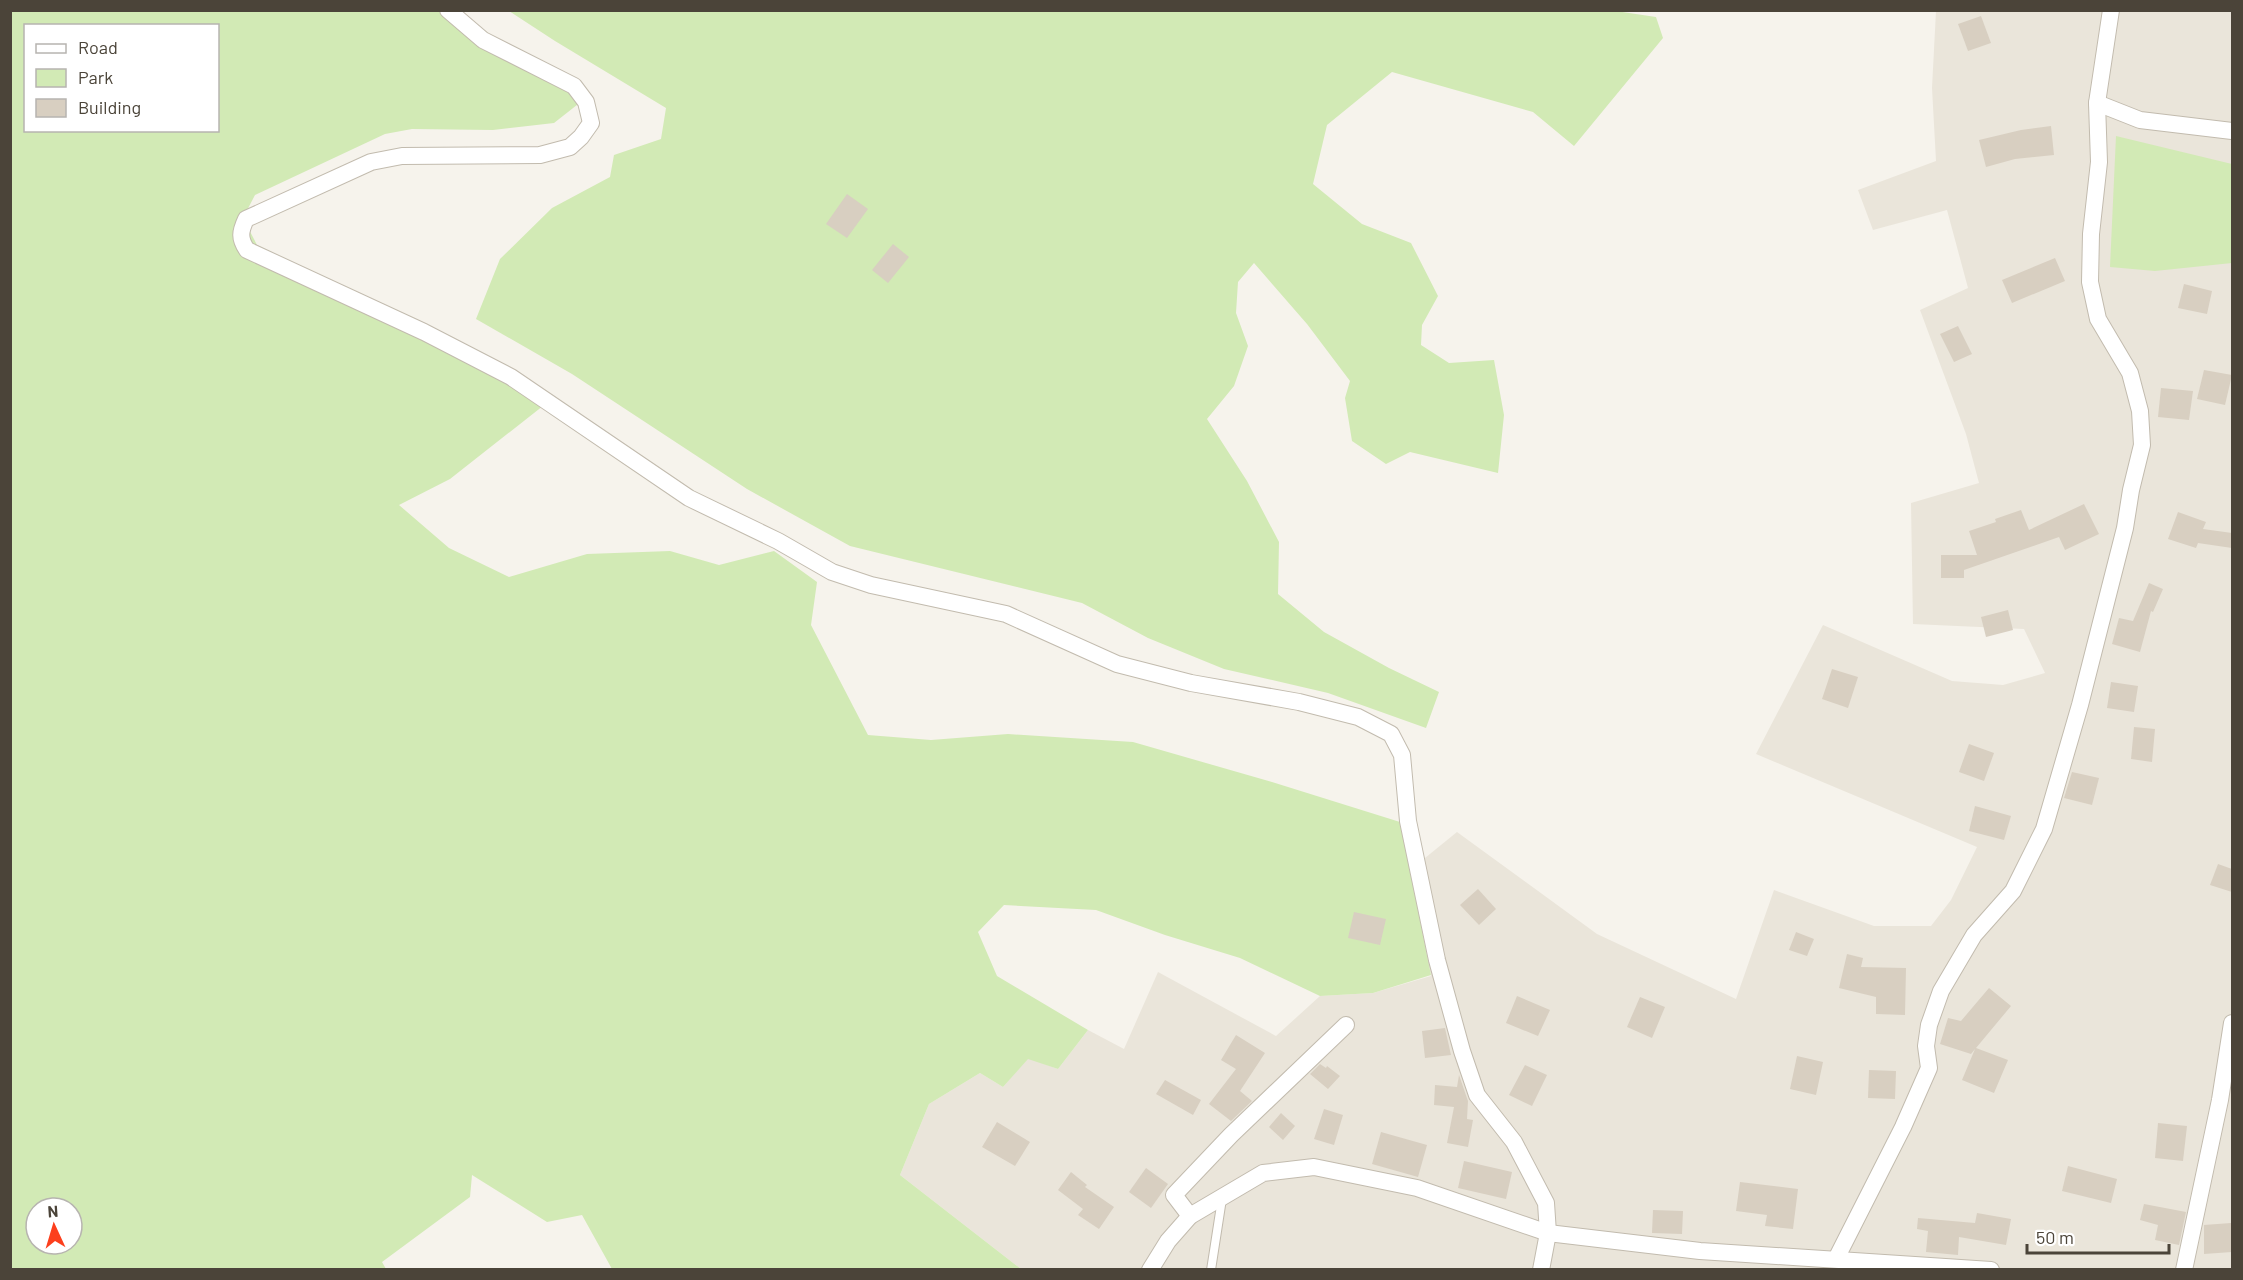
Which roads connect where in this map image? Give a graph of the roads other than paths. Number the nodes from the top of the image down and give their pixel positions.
1 (448, 10) edge
2 (2111, 10) edge
3 (2097, 103) junction
4 (2232, 131) edge
5 (2232, 1023) edge
6 (1346, 1025) dead end
7 (1222, 1197) junction
8 (1191, 1216) junction
9 (1548, 1233) junction
10 (1836, 1259) junction
11 (1150, 1269) edge
12 (1211, 1269) edge
13 (1541, 1269) edge
14 (1990, 1269) edge
15 (2184, 1269) edge

1 - 9 street
2 - 3 street
3 - 4 street
3 - 10 street
5 - 15 street
6 - 8 street
7 - 8 street
7 - 9 street
7 - 12 lane
8 - 11 street
9 - 10 street
9 - 13 street
10 - 14 street

